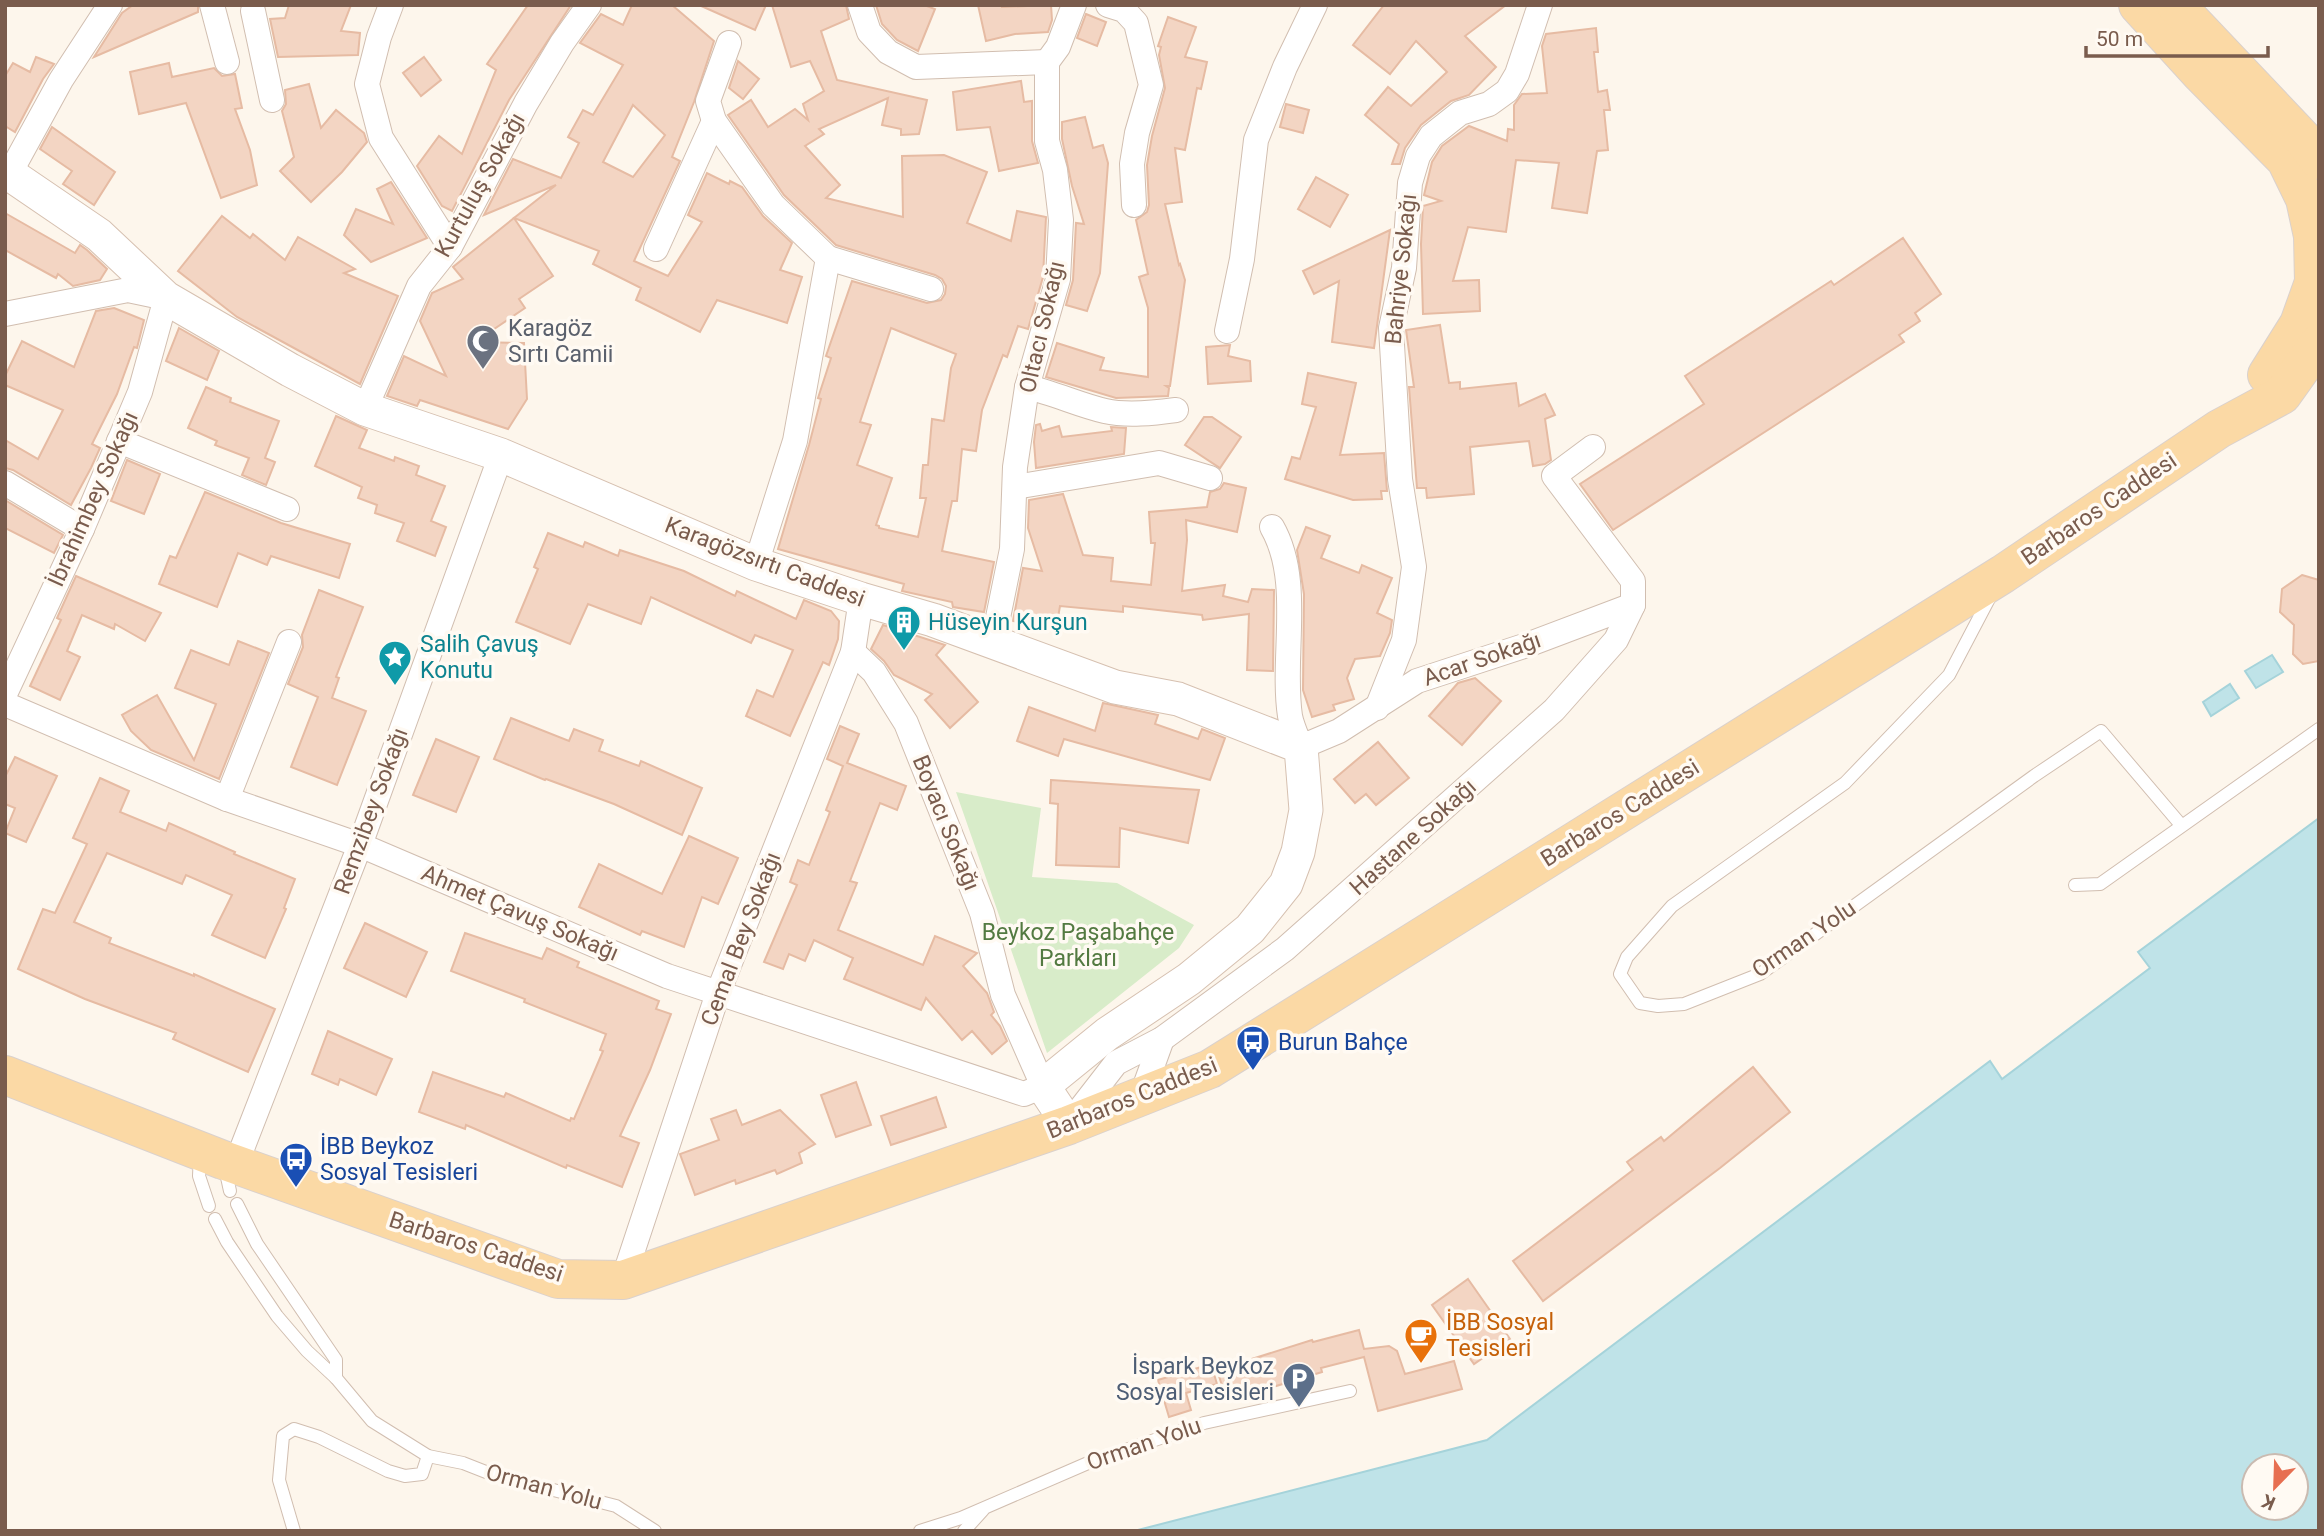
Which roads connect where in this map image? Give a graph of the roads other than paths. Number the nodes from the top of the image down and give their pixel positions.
1 (110, 5) edge
2 (391, 5) edge
3 (589, 5) edge
4 (860, 5) edge
5 (1074, 5) edge
6 (1108, 5) edge
7 (1315, 5) edge
8 (1540, 5) edge
9 (2138, 5) edge
10 (2176, 5) edge
11 (257, 8) edge
12 (214, 10) edge
13 (729, 43) dead end
14 (227, 62) dead end
15 (1046, 62) junction
16 (272, 100) dead end
17 (714, 121) junction
18 (2319, 160) edge
19 (8, 172) edge
20 (1134, 205) dead end
21 (450, 247) junction
22 (656, 249) dead end
23 (828, 258) junction
24 (932, 289) dead end
25 (166, 298) junction
26 (5, 314) edge
27 (1227, 331) dead end
28 (2319, 343) edge
29 (1027, 387) junction
30 (365, 409) junction
31 (1176, 410) dead end
32 (2219, 429) junction
33 (119, 441) junction
34 (1592, 447) dead end
35 (501, 455) junction
36 (1210, 478) dead end
37 (5, 482) edge
38 (1015, 487) junction
39 (287, 509) dead end
40 (1272, 527) dead end
41 (82, 529) junction
42 (756, 564) junction
43 (2003, 574) junction
44 (861, 599) junction
45 (1633, 605) junction
46 (289, 642) dead end
47 (993, 642) junction
48 (853, 652) junction
49 (5, 694) edge
50 (5, 704) edge
51 (1377, 708) junction
52 (2319, 729) edge
53 (1301, 747) junction
54 (227, 799) junction
55 (2181, 825) junction
56 (360, 845) junction
57 (2075, 885) dead end
58 (718, 993) junction
59 (1162, 1040) junction
60 (5, 1075) edge
61 (1043, 1086) junction
62 (1141, 1097) junction
63 (1069, 1125) junction
64 (223, 1166) junction
65 (237, 1204) dead end
66 (209, 1206) dead end
67 (215, 1219) dead end
68 (623, 1280) junction
69 (336, 1378) junction
70 (1350, 1391) dead end
71 (428, 1456) junction
72 (985, 1507) junction
73 (294, 1531) edge
74 (655, 1531) edge
75 (920, 1531) edge
76 (964, 1531) edge

1 - 19 street
2 - 21 street
3 - 21 street, Kurtuluş Sokağı
4 - 15 street
5 - 15 street
6 - 20 street
7 - 27 street
8 - 51 street, Bahriye Sokağı
9 - 32 main road, Barbaros Caddesi
10 - 18 main road
11 - 12 street
11 - 16 street
12 - 14 street
13 - 17 street
15 - 29 street, Oltacı Sokağı
17 - 22 street
17 - 23 street
19 - 25 street, Karagözsırtı Caddesi
21 - 30 street, Kurtuluş Sokağı
23 - 24 street
23 - 42 street
25 - 26 street
25 - 30 street, Karagözsırtı Caddesi
25 - 33 street, İbrahimbey Sokağı
28 - 32 main road, Barbaros Caddesi
29 - 31 street
29 - 38 street, Oltacı Sokağı
30 - 35 street, Karagözsırtı Caddesi
32 - 43 main road, Barbaros Caddesi
33 - 39 street
33 - 41 street, İbrahimbey Sokağı
34 - 45 street
35 - 42 street, Karagözsırtı Caddesi
35 - 56 street, Remzibey Sokağı
36 - 38 street
37 - 41 street
38 - 47 street, Oltacı Sokağı
40 - 53 street
41 - 49 street, İbrahimbey Sokağı
42 - 44 street, Karagözsırtı Caddesi
43 - 55 lane, Orman Yolu
43 - 62 main road, Barbaros Caddesi
44 - 47 street, Karagözsırtı Caddesi
44 - 48 street, Cemal Bey Sokağı
45 - 51 street, Acar Sokağı
45 - 59 street, Hastane Sokağı
46 - 54 street
47 - 53 street, Karagözsırtı Caddesi
48 - 58 street, Cemal Bey Sokağı
48 - 61 street, Boyacı Sokağı
50 - 54 street, Ahmet Çavuş Sokağı
51 - 53 street, Acar Sokağı
52 - 55 lane
53 - 61 street
54 - 56 street, Ahmet Çavuş Sokağı
55 - 57 lane
56 - 58 street, Ahmet Çavuş Sokağı
56 - 64 street, Remzibey Sokağı
58 - 61 street, Ahmet Çavuş Sokağı
58 - 68 street, Cemal Bey Sokağı
59 - 62 street
59 - 63 street, Hastane Sokağı
60 - 64 main road, Barbaros Caddesi
61 - 63 street
62 - 63 main road, Barbaros Caddesi
63 - 68 main road, Barbaros Caddesi
64 - 66 lane
64 - 68 main road, Barbaros Caddesi
65 - 69 lane, Orman Yolu
67 - 69 lane, Orman Yolu
69 - 71 lane, Orman Yolu
70 - 72 lane, Orman Yolu
71 - 73 lane
71 - 74 lane, Orman Yolu
72 - 75 lane, Orman Yolu
72 - 76 lane, Orman Yolu

